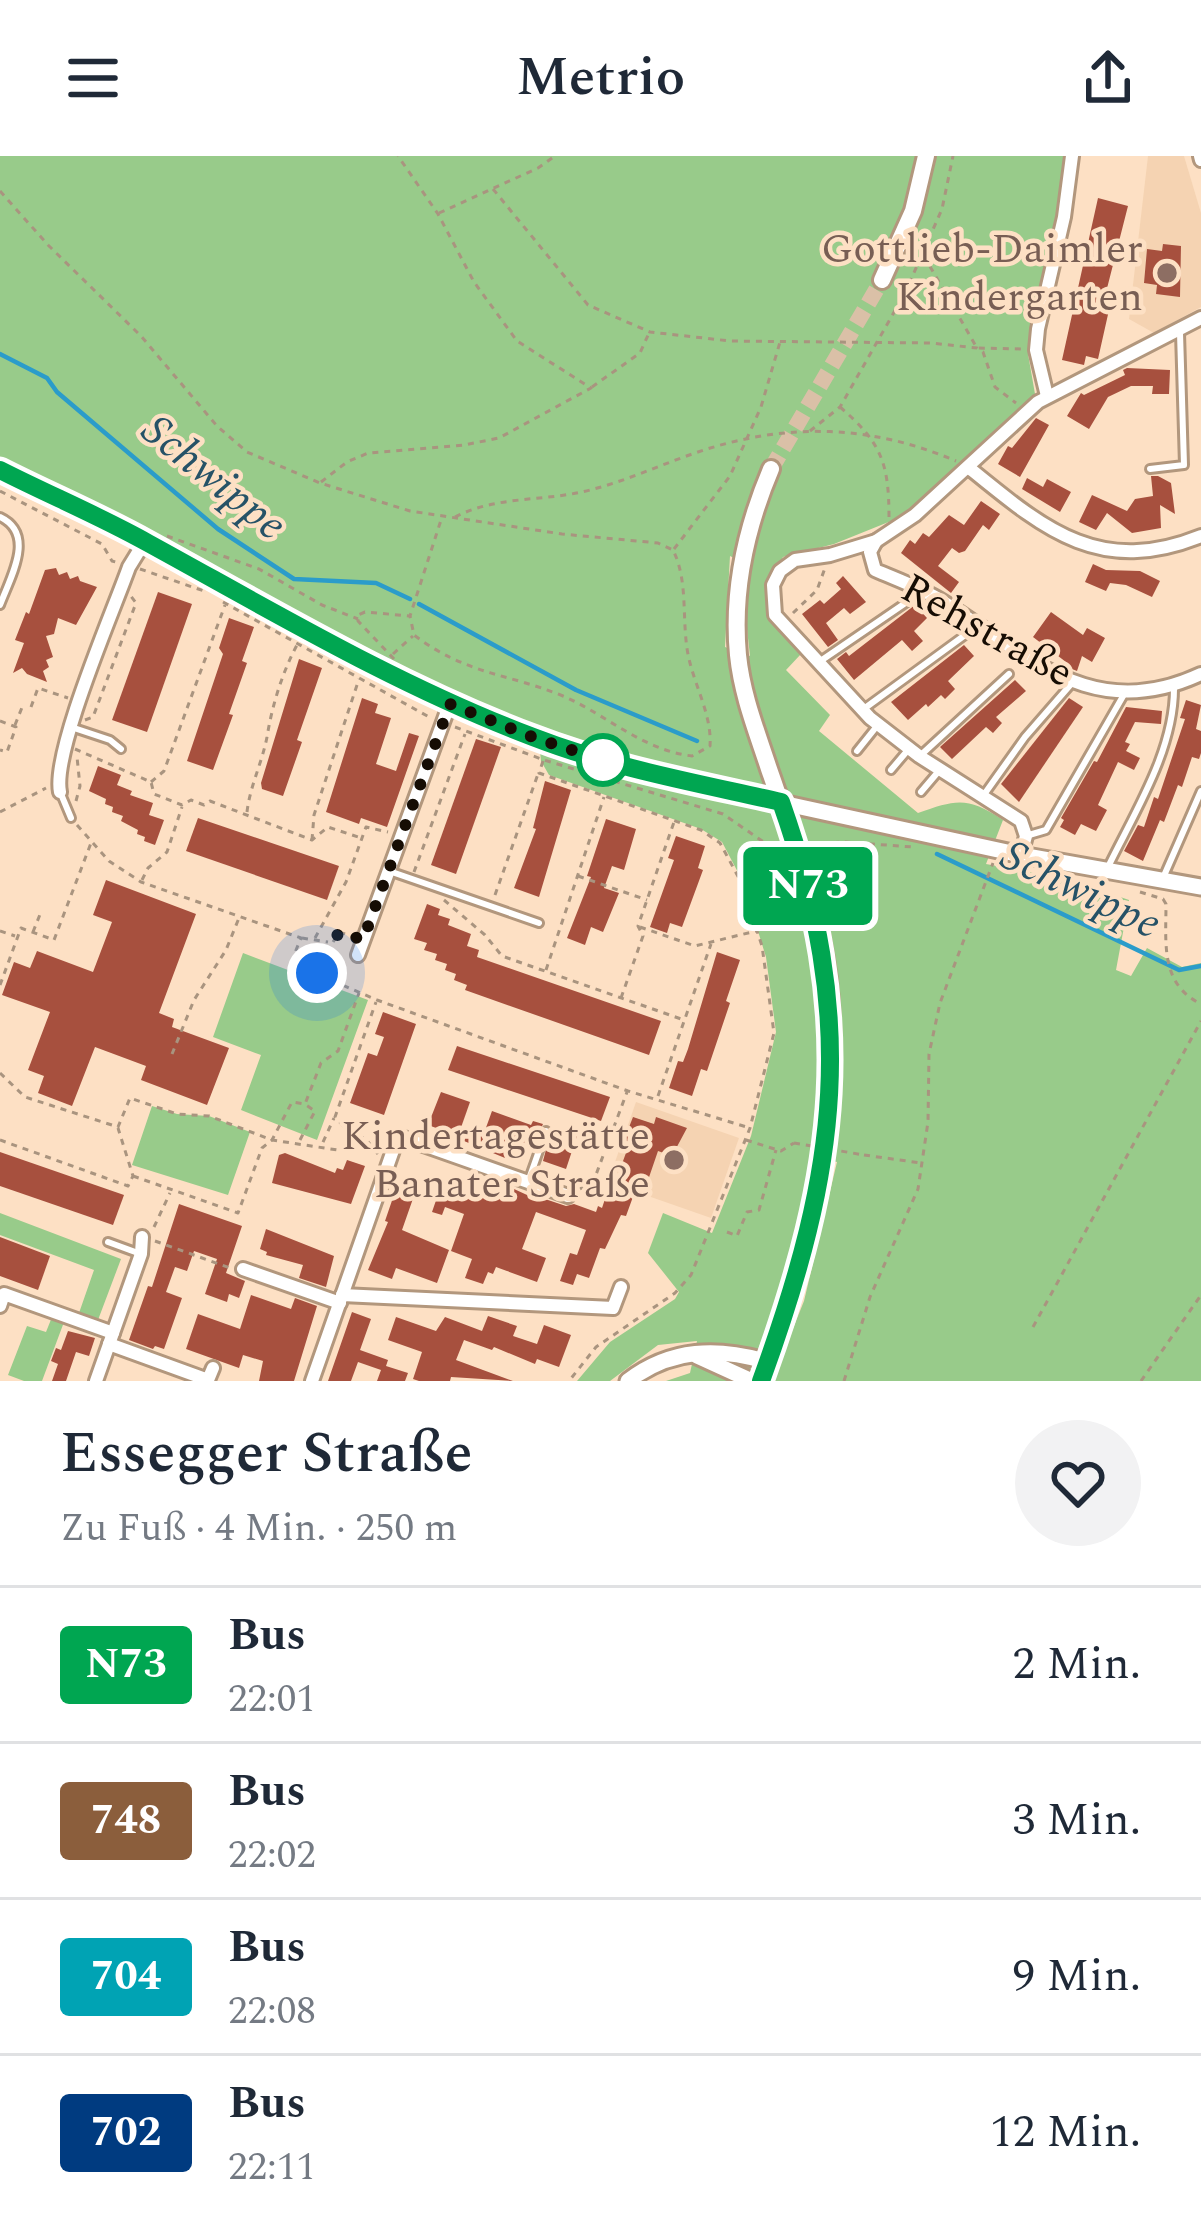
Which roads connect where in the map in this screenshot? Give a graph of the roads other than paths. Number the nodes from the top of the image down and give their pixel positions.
1 (926, 156) edge
2 (1072, 156) edge
3 (882, 280) tunnel mouth
4 (1201, 317) edge
5 (1180, 329) junction
6 (1047, 396) junction
7 (968, 467) junction
8 (771, 469) tunnel mouth
9 (1150, 469) dead end
10 (0, 471) edge
11 (0, 517) edge
12 (151, 536) junction
13 (1201, 536) edge
14 (876, 541) junction
15 (923, 591) junction
16 (0, 605) edge
17 (978, 626) junction
18 (816, 664) junction
19 (1009, 674) dead end
20 (1201, 674) edge
21 (1072, 683) junction
22 (1174, 686) junction
23 (1126, 692) junction
24 (450, 704) junction
25 (862, 710) junction
26 (878, 725) junction
27 (76, 728) junction
28 (121, 749) dead end
29 (857, 751) dead end
30 (914, 752) junction
31 (891, 770) dead end
32 (940, 770) junction
33 (59, 786) joint
34 (1201, 791) edge
35 (921, 792) dead end
36 (983, 796) junction
37 (781, 802) junction
38 (71, 818) road end
39 (1026, 836) junction
40 (1021, 855) junction
41 (389, 871) junction
42 (1106, 872) junction
43 (1162, 882) junction
44 (1201, 887) edge
45 (539, 923) dead end
46 (358, 956) dead end
47 (546, 1131) dead end
48 (528, 1182) junction
49 (568, 1196) road end
50 (142, 1237) road end
51 (108, 1243) dead end
52 (141, 1254) junction
53 (243, 1269) road end
54 (621, 1287) dead end
55 (341, 1299) junction
56 (0, 1306) edge
57 (111, 1339) junction
58 (694, 1355) junction
59 (768, 1362) junction
60 (213, 1368) dead end
61 (96, 1381) edge
62 (312, 1381) edge
63 (628, 1381) edge
64 (757, 1381) edge

1 - 3 main road
2 - 6 street
4 - 5 street
5 - 6 street
5 - 9 lane
6 - 7 street
7 - 13 street
7 - 14 street
8 - 37 main road
10 - 12 street
11 - 16 lane
12 - 24 street
12 - 27 street
14 - 15 street, Rehstraße
14 - 18 street
15 - 17 street, Rehstraße
15 - 18 lane
17 - 21 street, Rehstraße
17 - 25 lane
18 - 25 street
19 - 30 lane
20 - 22 street, Rehstraße
21 - 23 street, Rehstraße
21 - 36 lane
22 - 23 street, Rehstraße
22 - 42 lane
23 - 39 lane
24 - 37 street
24 - 41 street
25 - 26 street
26 - 29 lane
26 - 30 street
27 - 28 lane
27 - 33 street
30 - 31 lane
30 - 32 street
32 - 35 lane
32 - 36 street
33 - 38 lane
34 - 43 lane
36 - 39 street
37 - 40 street
37 - 59 main road
39 - 40 street
40 - 42 street
41 - 45 lane
41 - 46 street
42 - 43 street
43 - 44 street
47 - 48 lane
48 - 49 street
48 - 55 street
50 - 52 street
51 - 52 lane
52 - 57 street
53 - 55 street
54 - 55 street
55 - 62 street
56 - 57 street
57 - 60 street
57 - 61 street
58 - 59 street
58 - 63 street
58 - 64 street
59 - 64 main road

